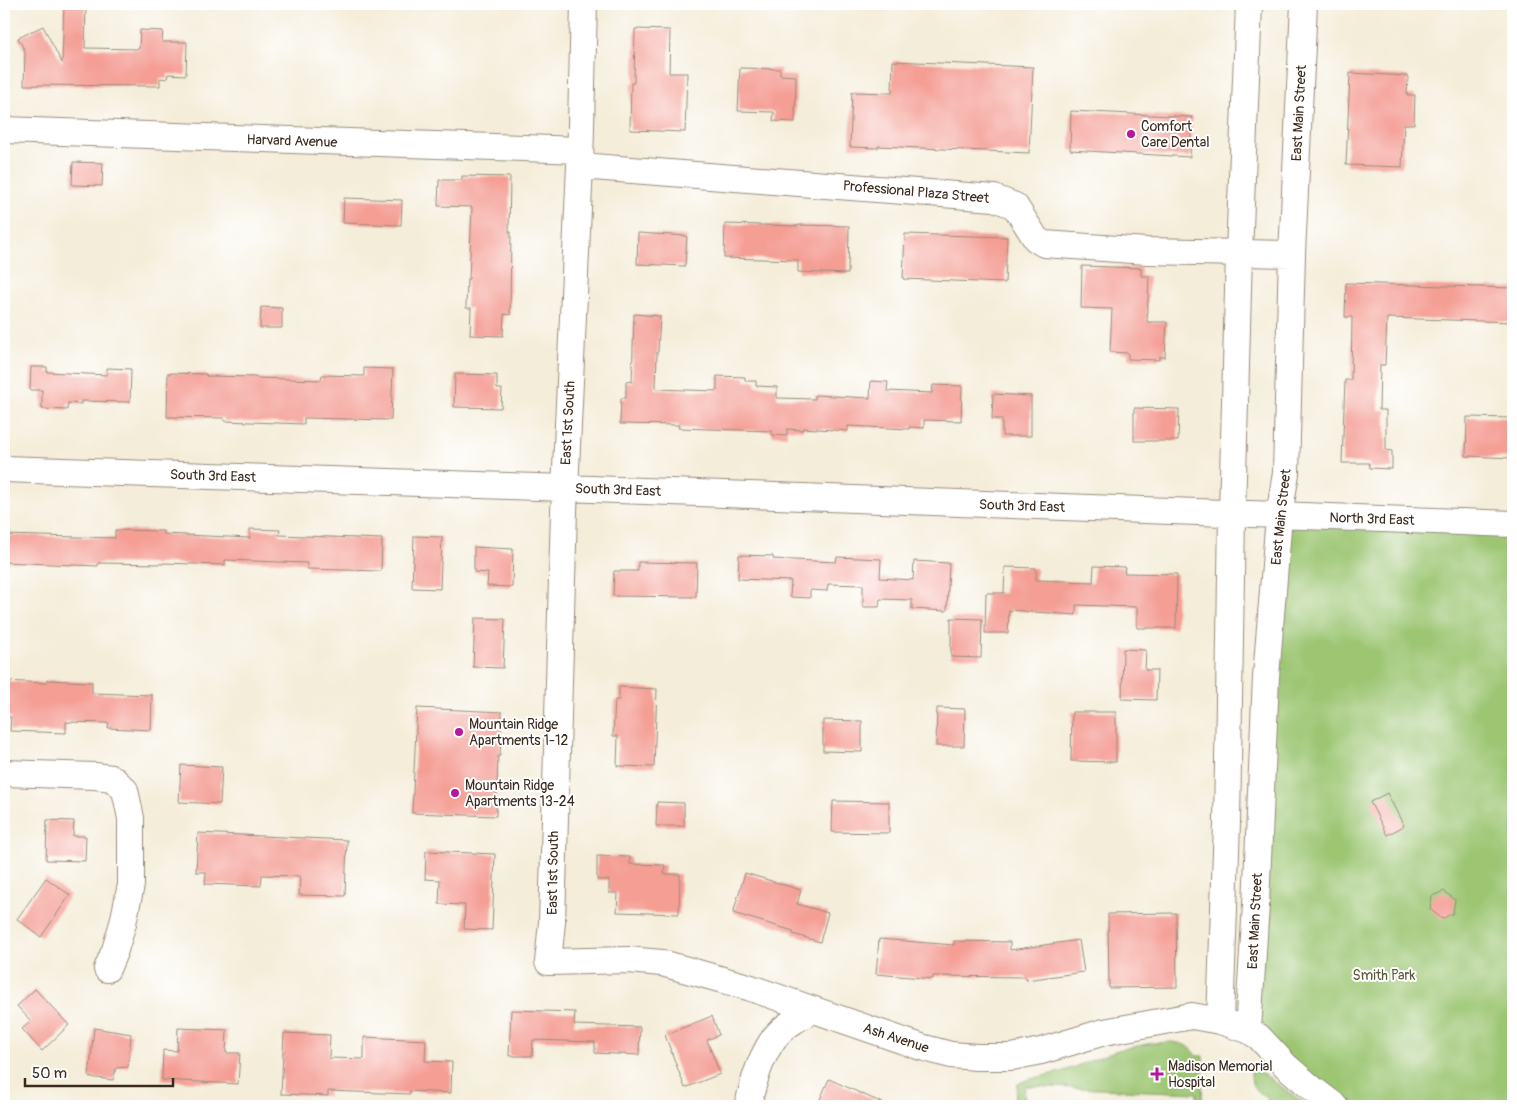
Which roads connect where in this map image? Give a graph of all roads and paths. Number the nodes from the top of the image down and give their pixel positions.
1 (584, 4) edge
2 (1249, 4) edge
3 (1304, 4) edge
4 (4, 130) edge
5 (580, 158) junction
6 (1239, 253) junction
7 (1292, 254) junction
8 (4, 469) edge
9 (565, 488) junction
10 (1232, 514) junction
11 (1279, 516) junction
12 (1513, 524) edge
13 (4, 773) edge
14 (548, 962) joint
15 (107, 969) dead end
16 (813, 1010) junction
17 (1220, 1021) junction
18 (1248, 1030) junction
19 (748, 1106) edge
20 (1335, 1106) edge

1 - 5 street, East 1st South
2 - 6 street
3 - 7 street, East Main Street
4 - 5 street, Harvard Avenue
5 - 6 street, Professional Plaza Street
5 - 9 street, East 1st South
6 - 7 street, Professional Plaza Street
6 - 10 street
7 - 11 street, East Main Street
8 - 9 street, South 3rd East
9 - 10 street, South 3rd East
9 - 14 street, East 1st South
10 - 11 street, North 3rd East
10 - 17 street
11 - 12 street, North 3rd East
11 - 18 street, East Main Street
13 - 15 street
14 - 16 street, Ash Avenue
16 - 17 street, Ash Avenue
16 - 19 street
17 - 18 street, Ash Avenue
18 - 20 street

